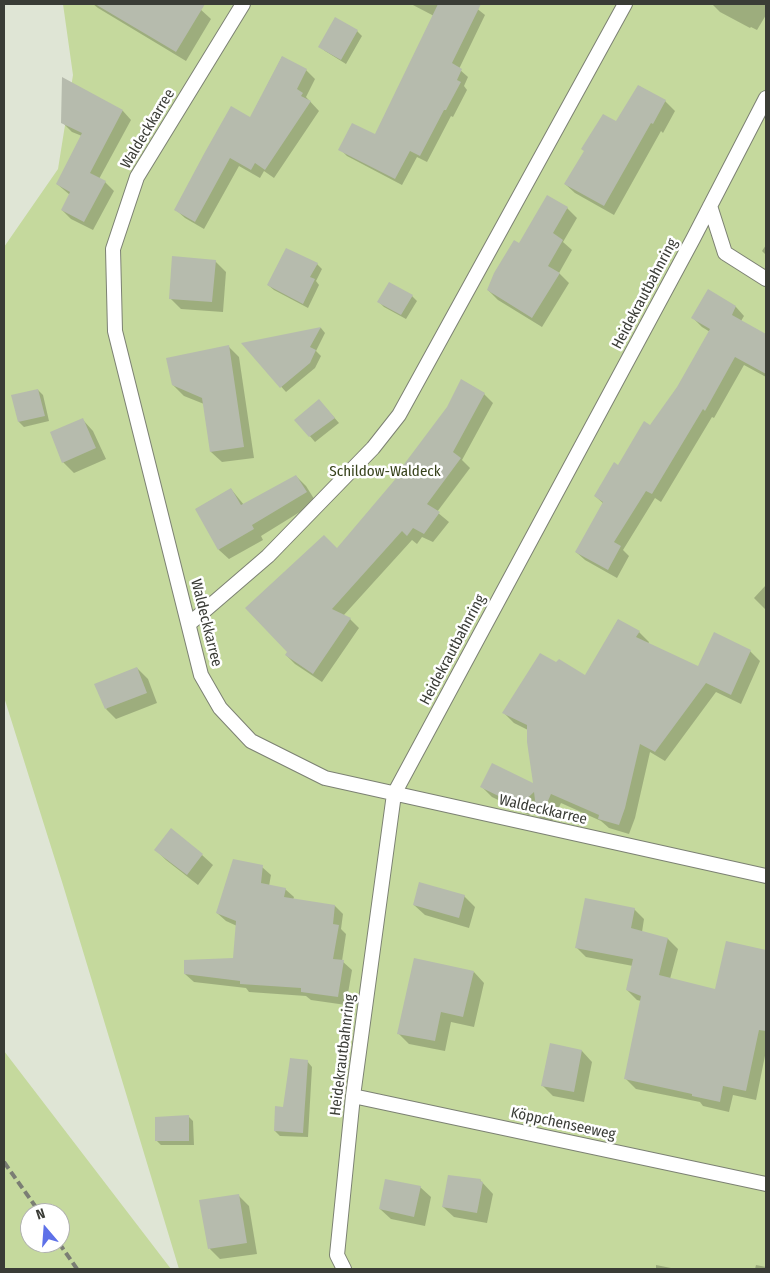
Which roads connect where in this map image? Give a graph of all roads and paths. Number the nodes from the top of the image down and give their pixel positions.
1 (243, 4) edge
2 (625, 4) edge
3 (766, 98) edge
4 (710, 206) junction
5 (766, 279) edge
6 (189, 624) junction
7 (394, 794) junction
8 (766, 876) edge
9 (354, 1096) junction
10 (766, 1184) edge
11 (344, 1269) edge

1 - 6 lane, Waldeckkarree
2 - 6 lane
3 - 4 lane, Heidekrautbahnring
4 - 5 lane
4 - 7 lane, Heidekrautbahnring
6 - 7 lane, Waldeckkarree
7 - 8 lane, Waldeckkarree
7 - 9 lane, Heidekrautbahnring
9 - 10 lane, Köppchenseeweg
9 - 11 lane, Heidekrautbahnring

